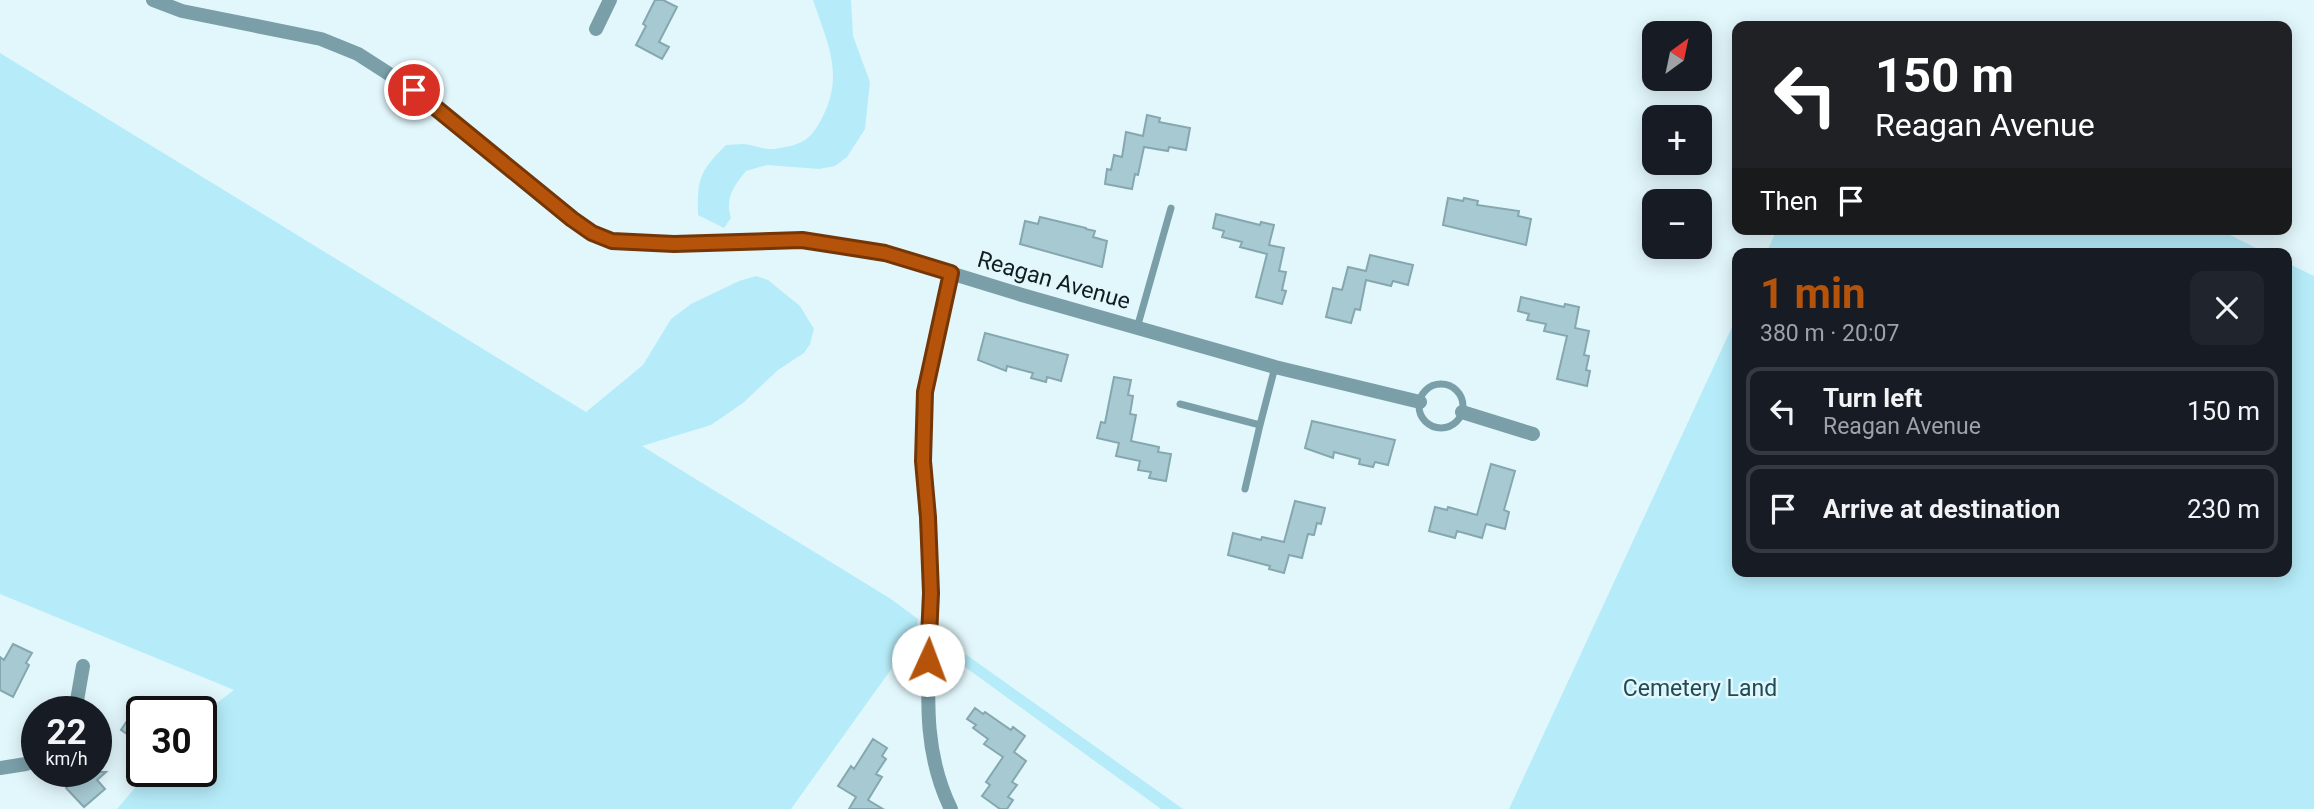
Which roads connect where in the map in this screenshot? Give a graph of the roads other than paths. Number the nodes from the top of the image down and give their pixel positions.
1 (153, 0) edge
2 (610, 0) edge
3 (596, 29) dead end
4 (1171, 208) dead end
5 (951, 273) junction
6 (1137, 328) junction
7 (1275, 367) junction
8 (1420, 402) junction
9 (1180, 404) dead end
10 (1462, 412) junction
11 (1260, 425) junction
12 (1533, 434) dead end
13 (1245, 489) dead end
14 (83, 666) dead end
15 (78, 696) edge
16 (21, 765) edge
17 (0, 768) edge
18 (951, 809) edge

1 - 5 street, Reagan Avenue
2 - 3 street
4 - 6 lane
5 - 6 street, Reagan Avenue
5 - 18 street
6 - 7 street, Reagan Avenue
7 - 8 street, Reagan Avenue
7 - 11 lane
8 - 10 lane
8 - 10 lane
9 - 11 lane
10 - 12 street
11 - 13 lane
14 - 15 street
16 - 17 street

